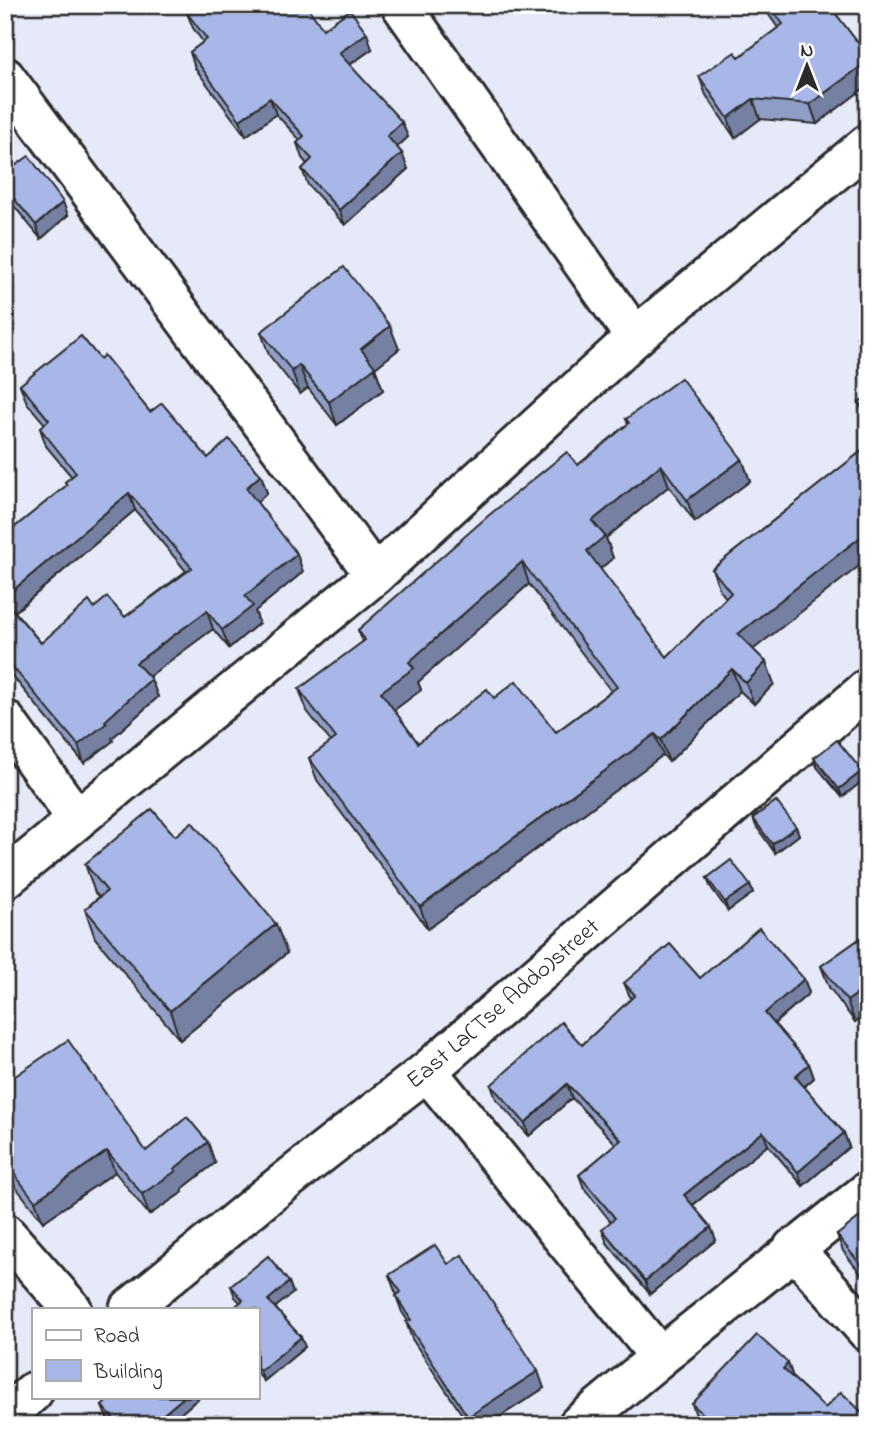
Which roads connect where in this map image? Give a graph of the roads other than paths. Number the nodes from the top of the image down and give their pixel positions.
1 (401, 5) edge
2 (5, 77) edge
3 (868, 144) edge
4 (635, 337) junction
5 (375, 575) junction
6 (868, 688) edge
7 (5, 720) edge
8 (77, 819) junction
9 (5, 879) edge
10 (427, 1070) junction
11 (868, 1191) edge
12 (5, 1233) edge
13 (793, 1248) junction
14 (71, 1308) edge
15 (129, 1308) edge
16 (868, 1332) edge
17 (660, 1357) junction
18 (32, 1393) edge
19 (5, 1417) edge
20 (578, 1425) edge

1 - 4 street
2 - 5 street
3 - 4 street
4 - 5 street
5 - 8 street
6 - 10 street, East La(Tse Addo)street
7 - 8 street
8 - 9 street
10 - 15 street, East La(Tse Addo)street
10 - 17 street
11 - 13 street
12 - 14 street
13 - 16 street
13 - 17 street
17 - 20 street
18 - 19 street

